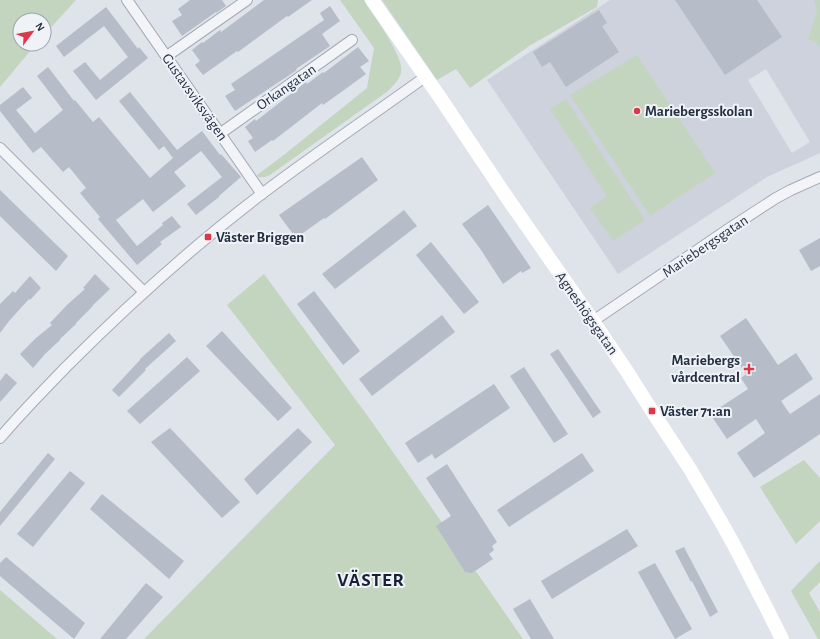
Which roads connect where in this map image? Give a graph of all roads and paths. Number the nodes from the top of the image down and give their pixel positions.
1 (127, 0) edge
2 (247, 0) edge
3 (372, 0) edge
4 (352, 40) dead end
5 (167, 56) junction
6 (425, 77) junction
7 (221, 133) junction
8 (0, 148) edge
9 (820, 177) edge
10 (262, 194) junction
11 (144, 292) junction
12 (593, 321) junction
13 (2, 433) edge
14 (782, 639) edge

1 - 5 street, Gustavsviksvägen
2 - 5 street
3 - 6 street, Agneshögsgatan
4 - 7 street, Orkangatan
5 - 7 street, Gustavsviksvägen
6 - 10 street
6 - 12 street, Agneshögsgatan
7 - 10 street, Gustavsviksvägen
8 - 11 street
9 - 12 street, Mariebergsgatan
10 - 11 street
11 - 13 street
12 - 14 street, Agneshögsgatan

